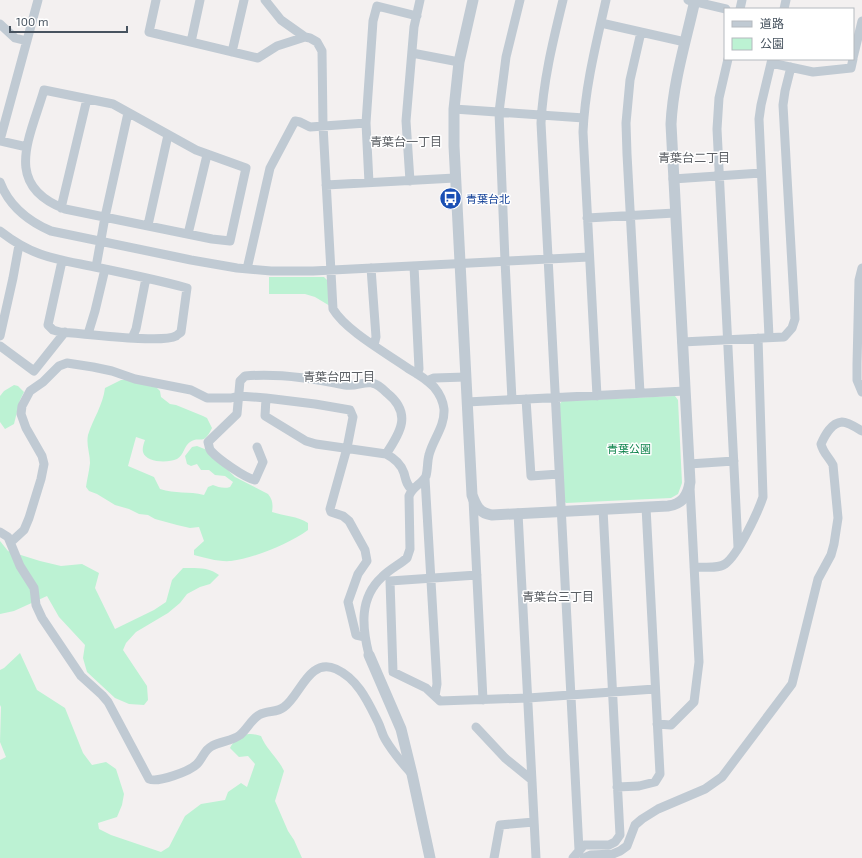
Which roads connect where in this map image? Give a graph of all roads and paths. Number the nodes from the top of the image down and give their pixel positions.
1 (38, 0) edge
2 (156, 0) edge
3 (200, 0) edge
4 (244, 0) edge
5 (265, 0) edge
6 (420, 0) edge
7 (473, 0) edge
8 (520, 0) edge
9 (563, 0) edge
10 (606, 0) edge
11 (693, 1) edge
12 (724, 9) edge
13 (417, 16) junction
14 (862, 21) edge
15 (601, 23) junction
16 (0, 24) edge
17 (641, 32) junction
18 (304, 37) junction
19 (855, 40) edge
20 (27, 41) junction
21 (191, 42) junction
22 (685, 42) junction
23 (232, 52) junction
24 (412, 53) junction
25 (728, 60) edge
26 (853, 60) edge
27 (771, 61) edge
28 (459, 62) junction
29 (791, 67) junction
30 (87, 99) junction
31 (454, 109) junction
32 (499, 112) junction
33 (128, 113) junction
34 (541, 115) junction
35 (584, 118) junction
36 (366, 123) junction
37 (323, 126) junction
38 (168, 135) junction
39 (0, 140) edge
40 (27, 146) junction
41 (207, 155) junction
42 (761, 173) junction
43 (719, 176) junction
44 (455, 178) junction
45 (673, 179) junction
46 (410, 181) junction
47 (0, 182) edge
48 (368, 183) junction
49 (326, 185) junction
50 (61, 208) junction
51 (675, 213) junction
52 (630, 216) junction
53 (105, 217) junction
54 (587, 218) junction
55 (148, 225) junction
56 (0, 231) edge
57 (188, 234) junction
58 (100, 241) junction
59 (19, 245) junction
60 (589, 257) junction
61 (548, 259) junction
62 (62, 261) junction
63 (505, 261) junction
64 (460, 263) junction
65 (414, 266) junction
66 (96, 267) junction
67 (371, 268) junction
68 (862, 268) edge
69 (105, 269) junction
70 (248, 269) junction
71 (331, 270) junction
72 (146, 278) junction
73 (65, 332) junction
74 (88, 334) junction
75 (0, 336) edge
76 (132, 338) junction
77 (758, 338) junction
78 (769, 338) junction
79 (727, 340) junction
80 (682, 342) junction
81 (374, 345) junction
82 (0, 346) edge
83 (417, 374) junction
84 (466, 377) junction
85 (427, 381) junction
86 (685, 391) junction
87 (862, 392) edge
88 (640, 393) junction
89 (239, 396) junction
90 (597, 396) junction
91 (266, 398) junction
92 (555, 398) junction
93 (526, 399) junction
94 (512, 400) junction
95 (467, 402) junction
96 (862, 431) edge
97 (257, 447) dead end
98 (347, 448) junction
99 (386, 454) junction
100 (734, 461) junction
101 (689, 464) junction
102 (559, 474) junction
103 (425, 478) junction
104 (690, 482) junction
105 (412, 490) junction
106 (472, 495) junction
107 (691, 505) junction
108 (668, 506) junction
109 (646, 507) junction
110 (602, 509) junction
111 (561, 511) junction
112 (518, 513) junction
113 (492, 514) junction
114 (473, 516) junction
115 (0, 532) edge
116 (11, 542) junction
117 (738, 547) junction
118 (694, 567) junction
119 (477, 575) junction
120 (430, 578) junction
121 (365, 637) junction
122 (369, 655) joint
123 (655, 690) junction
124 (612, 692) junction
125 (571, 695) junction
126 (435, 696) junction
127 (528, 698) junction
128 (483, 700) junction
129 (657, 724) junction
130 (476, 727) dead end
131 (412, 774) junction
132 (532, 780) junction
133 (617, 787) junction
134 (534, 822) junction
135 (579, 850) junction
136 (430, 858) edge
137 (494, 858) edge
138 (536, 858) edge
139 (573, 858) edge
140 (584, 858) edge

1 - 20 street
2 - 21 street
3 - 21 street
4 - 23 street
5 - 18 street
6 - 13 street
7 - 28 street
8 - 32 street
9 - 34 street
10 - 15 street
11 - 12 street
11 - 22 street
13 - 24 street
13 - 36 street
14 - 19 street
15 - 17 street
15 - 35 street
16 - 20 street
17 - 22 street
17 - 52 street
18 - 23 street
18 - 37 street
20 - 39 street
21 - 23 street
22 - 45 street
24 - 28 street
24 - 46 street
25 - 43 street
26 - 29 street
27 - 29 street
27 - 42 street
28 - 31 street
29 - 78 street
30 - 33 street
30 - 40 street
30 - 50 street
31 - 32 street
31 - 44 street
32 - 34 street
32 - 63 street
33 - 38 street
33 - 53 street
34 - 35 street
34 - 61 street
35 - 54 street
36 - 37 street
36 - 48 street
37 - 49 street
37 - 70 street
38 - 41 street
38 - 55 street
39 - 40 street
40 - 50 street
41 - 57 street
41 - 57 street
42 - 43 street
42 - 78 street
43 - 45 street
43 - 79 street
44 - 46 street
44 - 64 street
45 - 51 street
46 - 48 street
47 - 58 street
48 - 49 street
49 - 71 street
50 - 53 street
51 - 52 street
51 - 80 street
52 - 54 street
52 - 88 street
53 - 55 street
53 - 58 street
54 - 60 street
55 - 57 street
56 - 59 street
58 - 66 street
58 - 70 street
59 - 62 street
59 - 75 street
60 - 61 street
60 - 90 street
61 - 63 street
61 - 92 street
62 - 66 street
62 - 73 street
63 - 64 street
63 - 94 street
64 - 65 street
64 - 84 street
65 - 67 street
65 - 83 street
66 - 69 street
67 - 71 street
67 - 81 street
68 - 87 street
69 - 72 street
69 - 74 street
70 - 71 street
71 - 81 street
72 - 76 street
72 - 76 street
73 - 74 street
73 - 82 street
74 - 76 street
77 - 78 street
77 - 79 street
77 - 117 street
79 - 80 street
79 - 100 street
80 - 86 street
81 - 83 street
83 - 85 street
84 - 85 street
84 - 95 street
85 - 103 street
86 - 88 street
86 - 101 street
88 - 90 street
89 - 91 street
89 - 97 street
89 - 99 street
89 - 116 street
90 - 92 street
91 - 98 street
91 - 98 street
92 - 93 street
92 - 102 street
93 - 94 street
93 - 102 street
94 - 95 street
95 - 106 street
96 - 140 street
98 - 99 street
98 - 121 street
99 - 105 street
100 - 101 street
100 - 117 street
101 - 104 street
102 - 111 street
103 - 105 street
103 - 120 street
104 - 107 street
104 - 108 street
105 - 121 street
106 - 113 street
106 - 114 street
107 - 108 street
107 - 118 street
108 - 109 street
109 - 110 street
109 - 123 street
110 - 111 street
110 - 124 street
111 - 112 street
111 - 125 street
112 - 113 street
112 - 127 street
113 - 114 street
114 - 119 street
115 - 116 street
116 - 131 street
117 - 118 street
118 - 129 street
119 - 120 street
119 - 128 street
120 - 126 street
120 - 126 street
121 - 122 street
122 - 131 street
123 - 124 street
123 - 129 street
124 - 125 street
124 - 133 street
125 - 127 street
125 - 135 street
126 - 128 street
127 - 128 street
127 - 132 street
129 - 133 street
130 - 132 street
131 - 136 street
132 - 134 street
133 - 135 street
134 - 137 street
134 - 138 street
135 - 139 street

